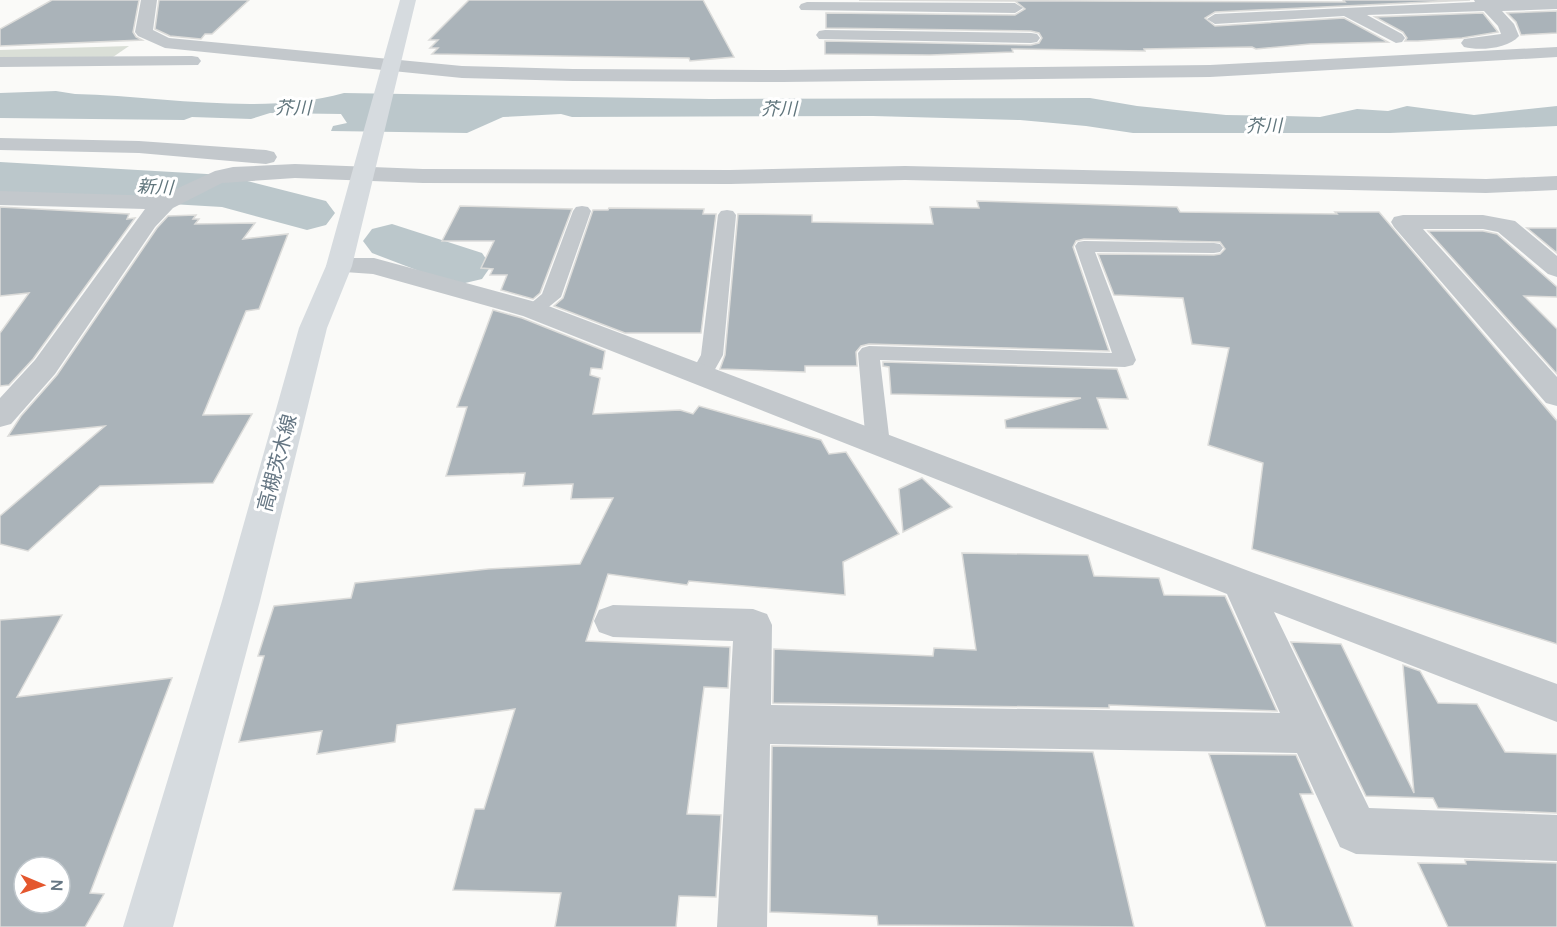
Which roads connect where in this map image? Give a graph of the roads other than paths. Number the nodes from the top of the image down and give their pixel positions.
1 (148, 0) edge
2 (408, 0) edge
3 (1333, 0) edge
4 (1408, 0) edge
5 (1485, 3) edge
6 (1018, 4) edge
7 (1557, 4) edge
8 (807, 6) edge
9 (1422, 9) junction
10 (1348, 11) junction
11 (1215, 19) dead end
12 (1506, 24) junction
13 (825, 35) dead end
14 (1396, 38) dead end
15 (165, 43) junction
16 (77, 44) dead end
17 (129, 44) dead end
18 (0, 46) edge
19 (1034, 49) junction
20 (1554, 53) edge
21 (1115, 55) dead end
22 (0, 62) edge
23 (364, 64) junction
24 (392, 70) junction
25 (830, 74) junction
26 (0, 144) edge
27 (366, 168) junction
28 (295, 171) junction
29 (1557, 183) edge
30 (0, 198) edge
31 (165, 203) junction
32 (582, 211) dead end
33 (728, 214) dead end
34 (1214, 248) dead end
35 (339, 266) junction
36 (1557, 269) edge
37 (533, 310) junction
38 (701, 375) junction
39 (1557, 396) edge
40 (5, 407) edge
41 (878, 444) junction
42 (1241, 584) junction
43 (613, 621) dead end
44 (1557, 703) edge
45 (749, 724) junction
46 (1311, 733) junction
47 (1557, 838) edge
48 (148, 927) edge
49 (742, 927) edge

1 - 15 street
2 - 24 main road, 高槻茨木線
3 - 10 street
4 - 9 street
5 - 7 street
5 - 9 street
5 - 12 street
6 - 8 street
6 - 19 street
9 - 10 street
10 - 11 street
10 - 14 street
12 - 20 street
12 - 21 street
13 - 19 street
15 - 17 street
15 - 23 street
16 - 18 street
19 - 25 street
20 - 25 street
22 - 23 street
23 - 24 street
24 - 25 street
24 - 27 main road, 高槻茨木線
26 - 28 street
27 - 28 street
27 - 29 street
27 - 35 main road, 高槻茨木線
28 - 31 street
30 - 31 street
31 - 40 street
32 - 37 lane
33 - 38 lane
34 - 41 lane
35 - 37 street
35 - 48 main road, 高槻茨木線
36 - 39 street
37 - 38 street
38 - 41 street
41 - 42 street
42 - 44 street
42 - 46 street
43 - 45 street
45 - 46 street
45 - 49 street
46 - 47 street

